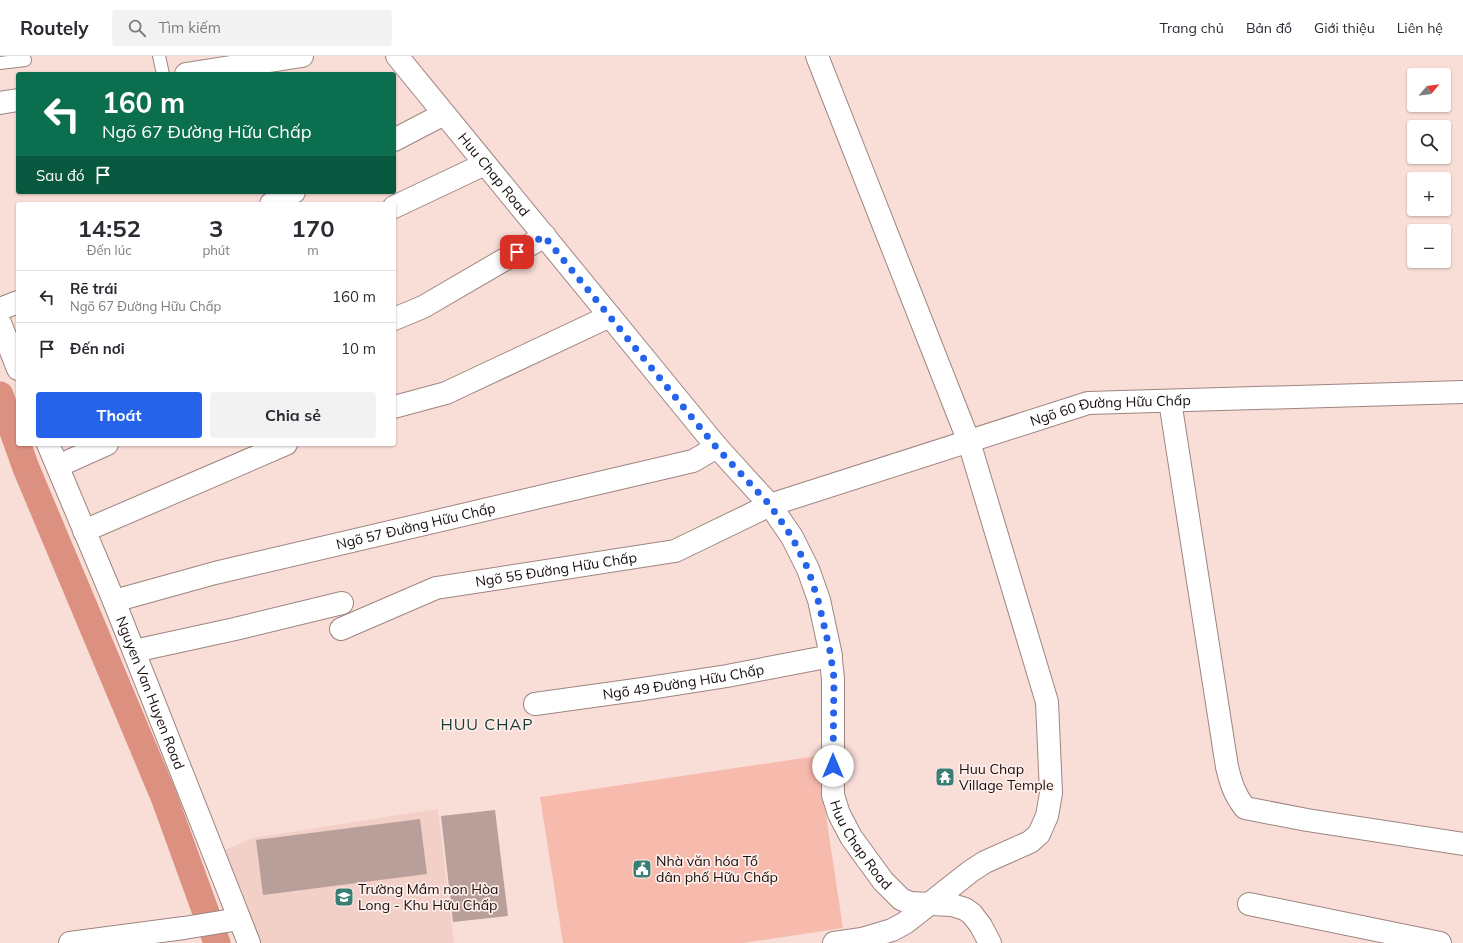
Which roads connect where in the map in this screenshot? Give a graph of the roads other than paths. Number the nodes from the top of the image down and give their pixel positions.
1 (159, 56) edge
2 (302, 56) edge
3 (397, 56) edge
4 (817, 56) edge
5 (24, 60) dead end
6 (0, 63) edge
7 (163, 72) edge
8 (199, 72) edge
9 (16, 100) edge
10 (0, 102) edge
11 (444, 114) junction
12 (396, 139) edge
13 (485, 164) junction
14 (290, 194) edge
15 (275, 202) edge
16 (396, 206) edge
17 (544, 236) junction
18 (16, 303) edge
19 (0, 309) edge
20 (610, 316) junction
21 (396, 318) edge
22 (0, 323) edge
23 (16, 364) edge
24 (1463, 392) edge
25 (1170, 401) junction
26 (396, 406) edge
27 (969, 442) junction
28 (49, 446) edge
29 (103, 446) edge
30 (281, 446) edge
31 (716, 447) junction
32 (58, 466) junction
33 (770, 505) junction
34 (84, 531) junction
35 (114, 601) junction
36 (342, 603) dead end
37 (341, 629) dead end
38 (134, 651) junction
39 (831, 656) junction
40 (535, 704) dead end
41 (1463, 844) edge
42 (928, 904) junction
43 (1249, 904) dead end
44 (238, 919) junction
45 (70, 943) edge
46 (249, 943) edge
47 (834, 943) edge
48 (990, 943) edge
49 (1440, 943) edge

1 - 7 lane
2 - 8 street
3 - 11 street, Huu Chap Road
4 - 27 street
5 - 6 lane
9 - 10 street
11 - 12 street
11 - 13 street, Huu Chap Road
13 - 16 street
13 - 17 street, Huu Chap Road
14 - 15 street
17 - 20 street, Huu Chap Road
17 - 21 street
18 - 19 street
20 - 26 street
20 - 31 street, Huu Chap Road
22 - 23 street
24 - 25 street, Ngõ 60 Đường Hữu Chấp
25 - 27 street, Ngõ 60 Đường Hữu Chấp
25 - 41 street
27 - 33 street, Ngõ 60 Đường Hữu Chấp
27 - 42 street
28 - 32 street, Nguyen Van Huyen Road
29 - 32 street
30 - 34 street
31 - 33 street, Huu Chap Road
31 - 35 street, Ngõ 57 Đường Hữu Chấp
32 - 34 street, Nguyen Van Huyen Road
33 - 37 street, Ngõ 55 Đường Hữu Chấp
33 - 39 street, Huu Chap Road
34 - 35 street, Nguyen Van Huyen Road
35 - 38 street, Nguyen Van Huyen Road
36 - 38 street
38 - 44 street, Nguyen Van Huyen Road
39 - 40 street, Ngõ 49 Đường Hữu Chấp
39 - 42 street, Huu Chap Road
42 - 47 street
42 - 48 street, Huu Chap Road
43 - 49 street
44 - 45 street
44 - 46 street, Nguyen Van Huyen Road

